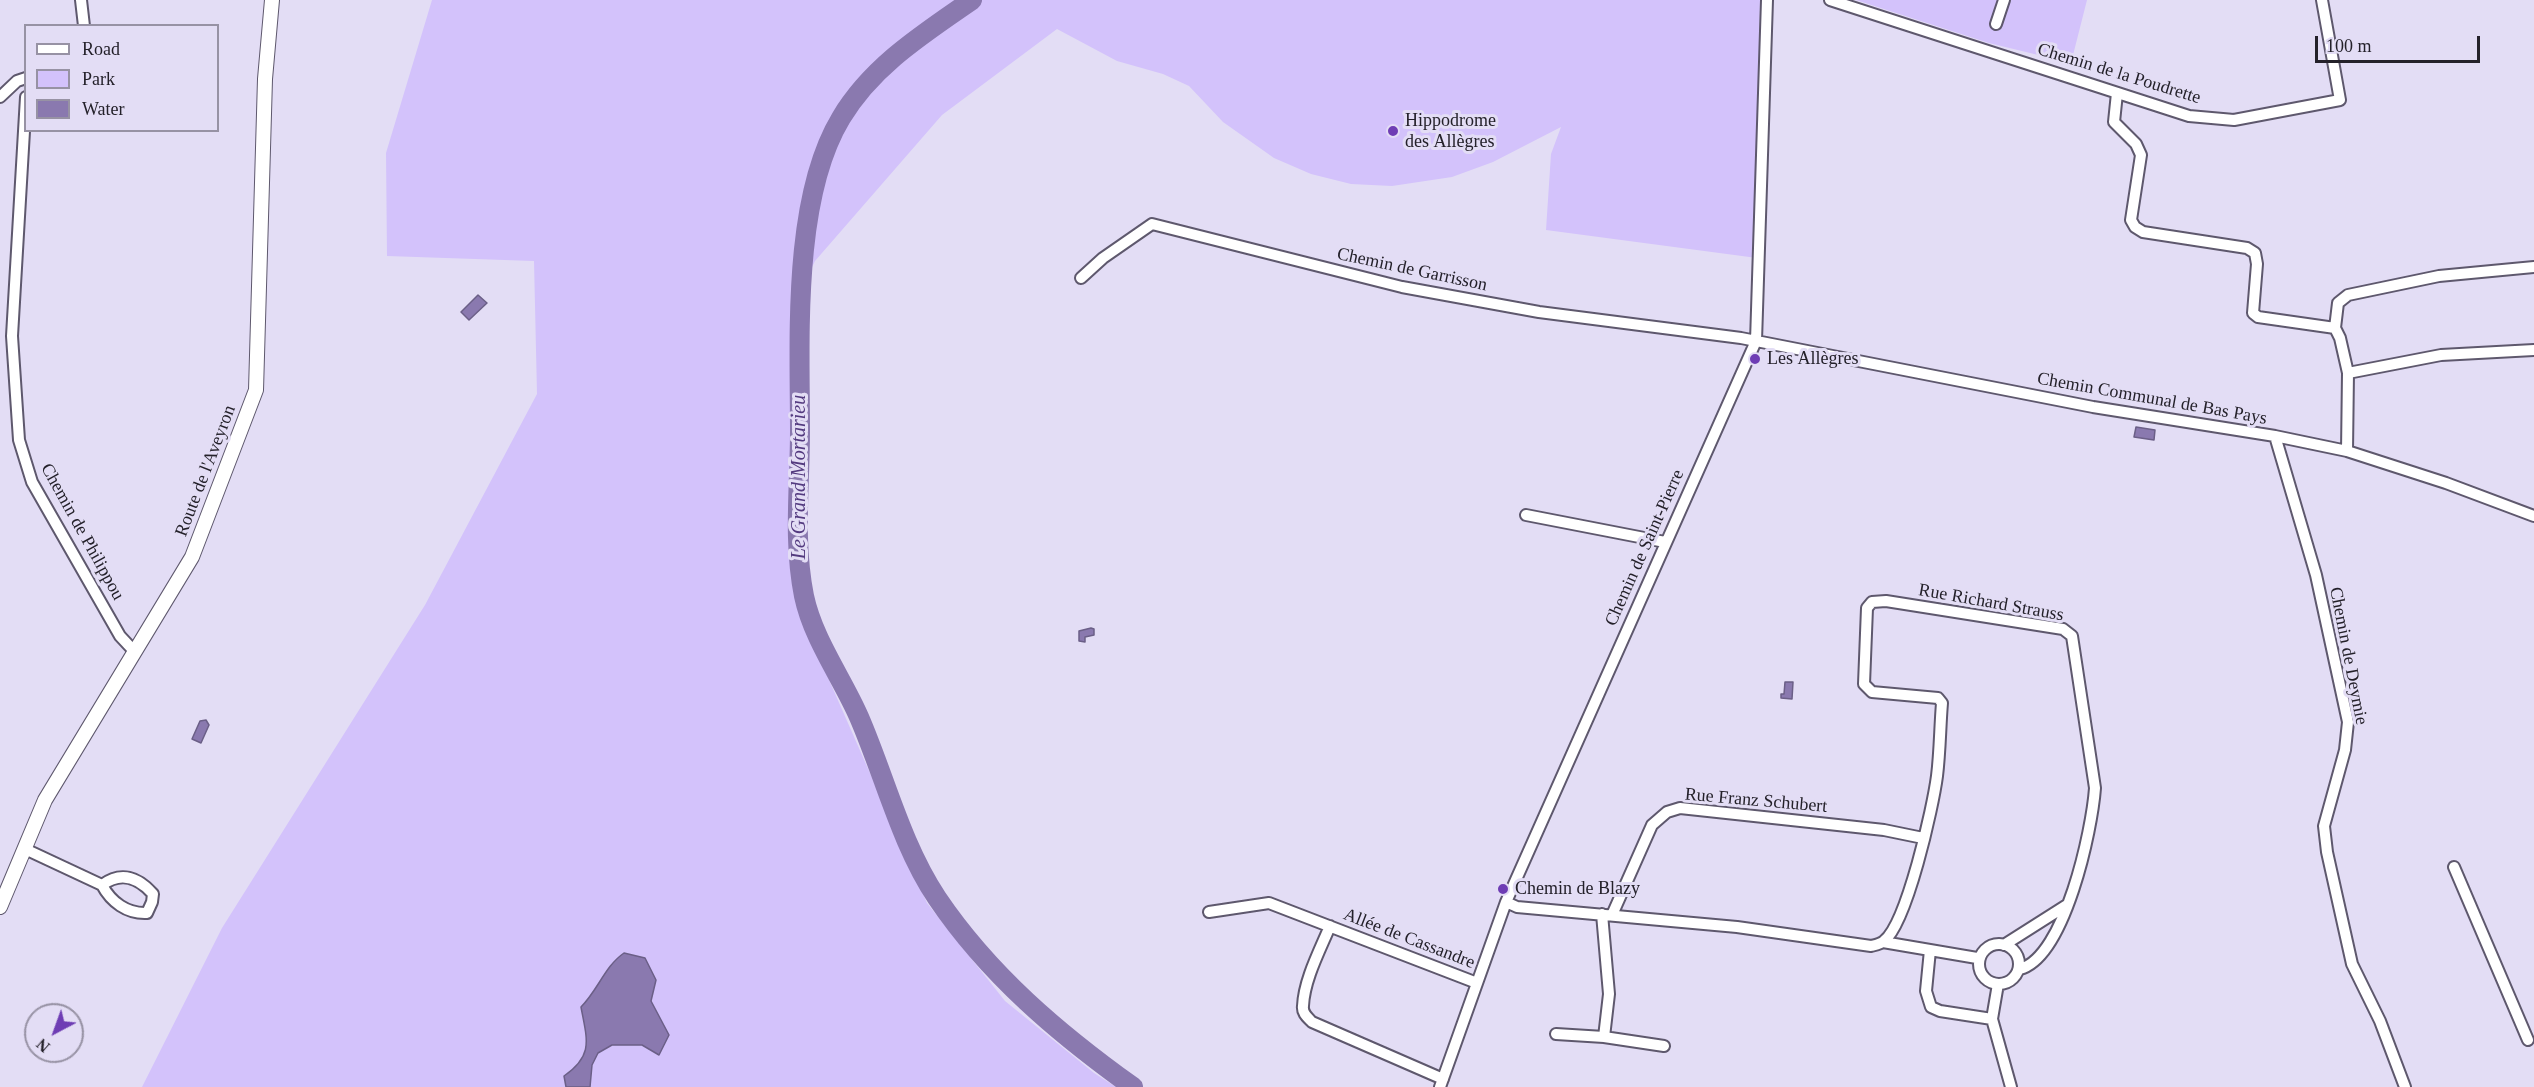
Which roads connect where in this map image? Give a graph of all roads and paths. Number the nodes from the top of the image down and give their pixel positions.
1 (81, 0) edge
2 (272, 0) edge
3 (1767, 0) edge
4 (1830, 0) edge
5 (2004, 0) edge
6 (2322, 0) edge
7 (84, 24) edge
8 (1996, 24) dead end
9 (24, 79) edge
10 (2117, 93) junction
11 (0, 97) edge
12 (24, 132) edge
13 (2534, 267) edge
14 (1081, 278) dead end
15 (2335, 327) junction
16 (1756, 341) junction
17 (2534, 350) edge
18 (2348, 373) junction
19 (2275, 436) junction
20 (2347, 451) junction
21 (1526, 515) dead end
22 (2534, 516) edge
23 (1665, 542) junction
24 (134, 651) junction
25 (1923, 838) junction
26 (25, 849) junction
27 (2454, 867) dead end
28 (102, 885) junction
29 (1506, 902) junction
30 (2067, 905) junction
31 (0, 907) edge
32 (1209, 912) dead end
33 (1607, 914) junction
34 (1330, 926) junction
35 (1883, 942) junction
36 (2004, 945) junction
37 (1930, 950) junction
38 (1977, 958) junction
39 (2020, 969) junction
40 (1477, 983) junction
41 (1998, 984) junction
42 (1992, 1018) junction
43 (1556, 1034) dead end
44 (1604, 1037) junction
45 (2528, 1040) dead end
46 (1664, 1046) dead end
47 (1441, 1083) edge
48 (2011, 1087) edge
49 (2405, 1087) edge

1 - 7 street
2 - 24 street, Route de l'Aveyron
3 - 16 street, Chemin de Saint-Pierre
4 - 10 street, Chemin de la Poudrette
5 - 8 street
6 - 10 street, Chemin de la Poudrette
9 - 11 street
10 - 15 street
12 - 24 street, Chemin de Philippou
13 - 15 street
14 - 16 street, Chemin de Garrisson
15 - 18 street
16 - 19 street, Chemin Communal de Bas Pays
16 - 23 street, Chemin de Saint-Pierre
17 - 18 street
18 - 20 street
19 - 20 street, Chemin Communal de Bas Pays
19 - 49 street, Chemin de Deymie
20 - 22 street, Chemin Communal de Bas Pays
21 - 23 street
23 - 29 street, Chemin de Saint-Pierre
24 - 26 street, Route de l'Aveyron
25 - 30 street, Rue Richard Strauss
25 - 33 street, Rue Franz Schubert
25 - 35 street
26 - 28 street
26 - 31 street, Route de l'Aveyron
27 - 45 street
28 - 28 street
29 - 33 street
29 - 40 street, Chemin de Saint-Pierre
30 - 36 street
30 - 39 street, Rue Richard Strauss
32 - 34 street, Allée de Cassandre
33 - 35 street
33 - 44 street
34 - 40 street, Allée de Cassandre
34 - 47 street, Allée de Cassandre
35 - 37 street
36 - 38 street
36 - 39 street
37 - 38 street
37 - 42 street
38 - 41 street
39 - 41 street
40 - 47 street, Chemin de Saint-Pierre
41 - 42 street
42 - 48 street
43 - 44 street
44 - 46 street

